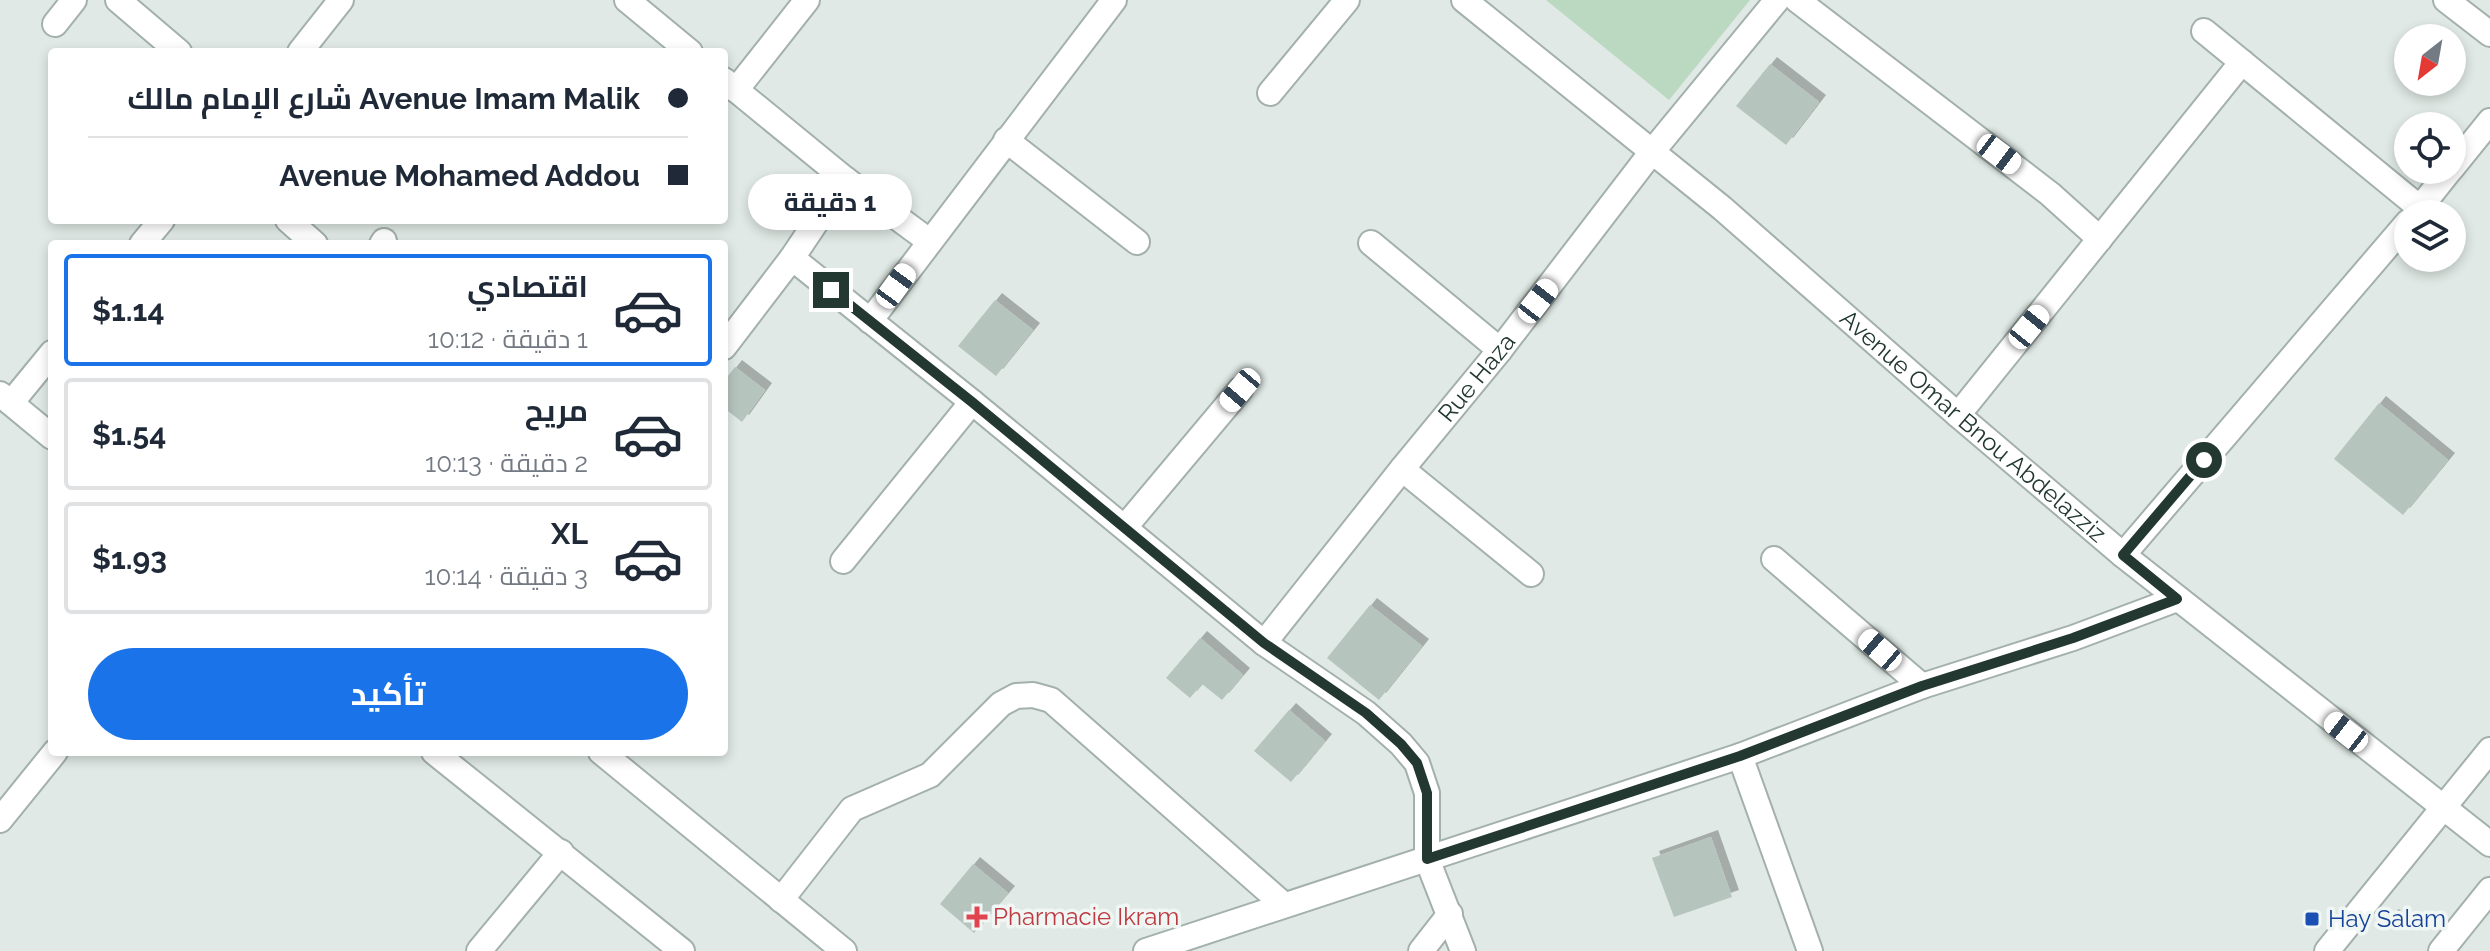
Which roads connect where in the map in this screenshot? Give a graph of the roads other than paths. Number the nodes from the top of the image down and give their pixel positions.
1 (74, 0) edge
2 (118, 0) edge
3 (341, 0) edge
4 (627, 0) edge
5 (807, 0) edge
6 (1114, 0) edge
7 (1347, 0) edge
8 (1464, 0) edge
9 (1777, 0) edge
10 (1797, 0) edge
11 (2446, 0) edge
12 (55, 24) dead end
13 (2204, 31) dead end
14 (2490, 34) edge
15 (174, 48) edge
16 (303, 48) edge
17 (685, 48) edge
18 (2242, 62) junction
19 (730, 85) edge
20 (1270, 93) dead end
21 (2490, 121) edge
22 (1006, 140) junction
23 (2466, 151) edge
24 (1651, 153) junction
25 (845, 179) junction
26 (2439, 184) edge
27 (2397, 200) edge
28 (2426, 200) edge
29 (159, 224) edge
30 (292, 224) edge
31 (2394, 238) edge
32 (2100, 239) junction
33 (145, 240) edge
34 (310, 240) edge
35 (929, 241) junction
36 (1137, 242) dead end
37 (1371, 243) dead end
38 (792, 258) junction
39 (870, 321) junction
40 (728, 342) edge
41 (1500, 350) junction
42 (48, 357) edge
43 (1240, 390) dead end
44 (6, 398) edge
45 (972, 402) junction
46 (1958, 415) junction
47 (48, 434) edge
48 (1402, 469) junction
49 (1125, 527) junction
50 (2123, 555) junction
51 (1774, 559) dead end
52 (843, 561) dead end
53 (1531, 574) dead end
54 (2177, 599) junction
55 (1264, 643) junction
56 (1922, 686) junction
57 (2490, 750) edge
58 (52, 756) edge
59 (439, 756) edge
60 (606, 756) edge
61 (1740, 756) junction
62 (2443, 808) junction
63 (0, 820) edge
64 (2490, 844) edge
65 (561, 852) junction
66 (1427, 859) junction
67 (2490, 890) edge
68 (781, 900) junction
69 (1284, 905) junction
70 (1450, 914) junction
71 (2442, 949) edge
72 (479, 951) edge
73 (682, 951) edge
74 (844, 951) edge
75 (1146, 951) edge
76 (1421, 951) edge
77 (1463, 951) edge
78 (1810, 951) edge
79 (2327, 951) edge

1 - 12 street
2 - 15 street
3 - 16 street
4 - 17 street
5 - 19 street
6 - 22 street
7 - 20 street
8 - 24 street, Avenue Omar Bnou Abdelazziz
9 - 24 street, Rue Haza
10 - 32 street
11 - 14 street
13 - 18 street
18 - 27 street
18 - 32 street
19 - 25 street
21 - 23 street
22 - 35 street
22 - 36 street
24 - 41 street, Rue Haza
24 - 46 street, Avenue Omar Bnou Abdelazziz
25 - 35 street
25 - 38 street
26 - 28 street
29 - 33 street
30 - 34 street
31 - 50 street
32 - 46 street
35 - 39 street
37 - 41 street
38 - 39 street
38 - 40 street
39 - 45 street
41 - 48 street, Rue Haza
42 - 44 street
43 - 49 street
44 - 47 street
45 - 49 street
45 - 52 street
46 - 50 street, Avenue Omar Bnou Abdelazziz
48 - 53 street
48 - 55 street, Rue Haza
49 - 55 street
50 - 54 street, Avenue Omar Bnou Abdelazziz
51 - 56 street
54 - 56 street
54 - 62 street, Avenue Omar Bnou Abdelazziz
55 - 66 street
56 - 61 street
57 - 62 street
58 - 63 street
59 - 65 street
60 - 68 street
61 - 66 street
61 - 78 street
62 - 64 street, Avenue Omar Bnou Abdelazziz
62 - 79 street
65 - 72 street
65 - 73 street
66 - 69 street
66 - 70 street
67 - 71 street
68 - 69 street
68 - 74 street
69 - 75 street
70 - 76 street
70 - 77 street

